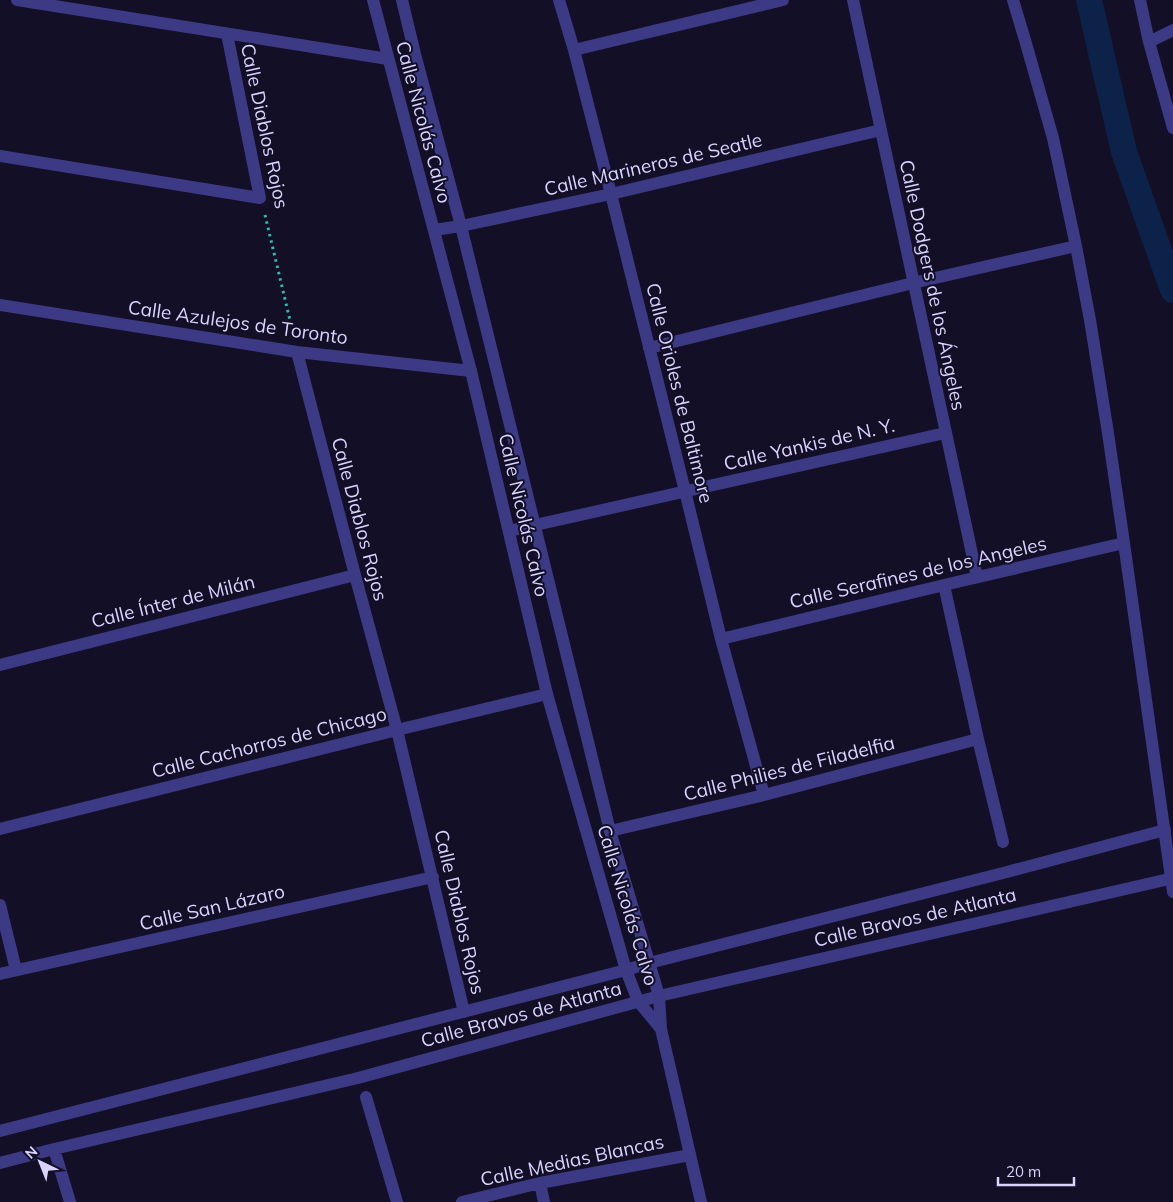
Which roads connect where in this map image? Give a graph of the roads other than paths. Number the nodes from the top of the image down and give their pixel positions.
1 (17, 0) edge
2 (372, 0) edge
3 (402, 0) edge
4 (558, 0) edge
5 (783, 0) edge
6 (852, 0) edge
7 (1013, 0) edge
8 (1140, 0) edge
9 (1173, 30) edge
10 (227, 34) junction
11 (1149, 42) junction
12 (574, 50) junction
13 (388, 59) junction
14 (1173, 128) edge
15 (880, 130) junction
16 (0, 156) edge
17 (611, 194) junction
18 (461, 226) junction
19 (434, 230) junction
20 (1076, 246) junction
21 (913, 283) junction
22 (0, 304) edge
23 (649, 348) junction
24 (297, 352) junction
25 (471, 371) junction
26 (945, 433) junction
27 (685, 491) junction
28 (534, 525) junction
29 (509, 531) junction
30 (1124, 543) junction
31 (355, 575) junction
32 (978, 577) junction
33 (944, 585) junction
34 (721, 639) junction
35 (0, 665) edge
36 (547, 694) junction
37 (397, 730) junction
38 (978, 739) junction
39 (764, 795) junction
40 (0, 829) edge
41 (1165, 830) junction
42 (610, 831) junction
43 (1003, 842) dead end
44 (433, 878) junction
45 (1172, 878) edge
46 (1173, 892) edge
47 (0, 905) edge
48 (649, 963) junction
49 (16, 970) junction
50 (626, 970) junction
51 (0, 974) edge
52 (659, 996) junction
53 (638, 1001) junction
54 (464, 1012) junction
55 (661, 1029) junction
56 (366, 1097) dead end
57 (0, 1131) edge
58 (54, 1149) junction
59 (690, 1155) junction
60 (0, 1163) edge
61 (540, 1183) junction
62 (70, 1202) edge
63 (397, 1202) edge
64 (462, 1202) edge
65 (544, 1202) edge
66 (701, 1202) edge

1 - 10 street
2 - 13 street, Calle Nicolás Calvo
3 - 18 street, Calle Nicolás Calvo
4 - 12 street, Calle Orioles de Baltimore
5 - 12 street
6 - 15 street, Calle Dodgers de los Ángeles
7 - 20 street
8 - 11 street
9 - 11 street
10 - 13 street
10 - 16 street, Calle Diablos Rojos
11 - 14 street
12 - 17 street, Calle Orioles de Baltimore
13 - 19 street, Calle Nicolás Calvo
15 - 17 street, Calle Marineros de Seatle
15 - 21 street, Calle Dodgers de los Ángeles
17 - 18 street, Calle Marineros de Seatle
17 - 23 street, Calle Orioles de Baltimore
18 - 19 street, Calle Marineros de Seatle
18 - 28 street, Calle Nicolás Calvo
19 - 25 street, Calle Nicolás Calvo
20 - 21 street
20 - 30 street
21 - 23 street
21 - 26 street, Calle Dodgers de los Ángeles
22 - 24 street, Calle Azulejos de Toronto
23 - 27 street, Calle Orioles de Baltimore
24 - 25 street, Calle Azulejos de Toronto
24 - 31 street, Calle Diablos Rojos
25 - 29 street, Calle Nicolás Calvo
26 - 27 street, Calle Yankis de N. Y.
26 - 32 street, Calle Dodgers de los Ángeles
27 - 28 street, Calle Yankis de N. Y.
27 - 34 street, Calle Orioles de Baltimore
28 - 29 street, Calle Yankis de N. Y.
28 - 42 street, Calle Nicolás Calvo
29 - 36 street, Calle Nicolás Calvo
30 - 32 street, Calle Serafines de los Angeles
30 - 41 street
31 - 35 street, Calle Ínter de Milán
31 - 37 street, Calle Diablos Rojos
32 - 33 street, Calle Serafines de los Angeles
33 - 34 street, Calle Serafines de los Angeles
33 - 38 street
34 - 39 street, Calle Orioles de Baltimore
36 - 37 street, Calle Cachorros de Chicago
36 - 50 street, Calle Nicolás Calvo
37 - 40 street, Calle Cachorros de Chicago
37 - 44 street, Calle Diablos Rojos
38 - 39 street, Calle Philies de Filadelfia
38 - 43 street
39 - 42 street, Calle Philies de Filadelfia
41 - 45 street
41 - 48 street, Calle Bravos de Atlanta
42 - 48 street, Calle Nicolás Calvo
44 - 49 street, Calle San Lázaro
44 - 54 street, Calle Diablos Rojos
45 - 46 street
45 - 52 street, Calle Bravos de Atlanta
47 - 49 street
48 - 50 street, Calle Bravos de Atlanta
48 - 52 street, Calle Nicolás Calvo
49 - 51 street, Calle San Lázaro
50 - 53 street, Calle Nicolás Calvo
50 - 54 street, Calle Bravos de Atlanta
52 - 53 street, Calle Bravos de Atlanta
52 - 55 street, Calle Nicolás Calvo
53 - 55 street, Calle Nicolás Calvo
53 - 58 street, Calle Bravos de Atlanta
54 - 57 street, Calle Bravos de Atlanta
55 - 59 street, Calle Nicolás Calvo
56 - 63 street
58 - 60 street, Calle Bravos de Atlanta
58 - 62 street
59 - 61 street, Calle Medias Blancas
59 - 66 street, Calle Nicolás Calvo
61 - 64 street, Calle Medias Blancas
61 - 65 street

